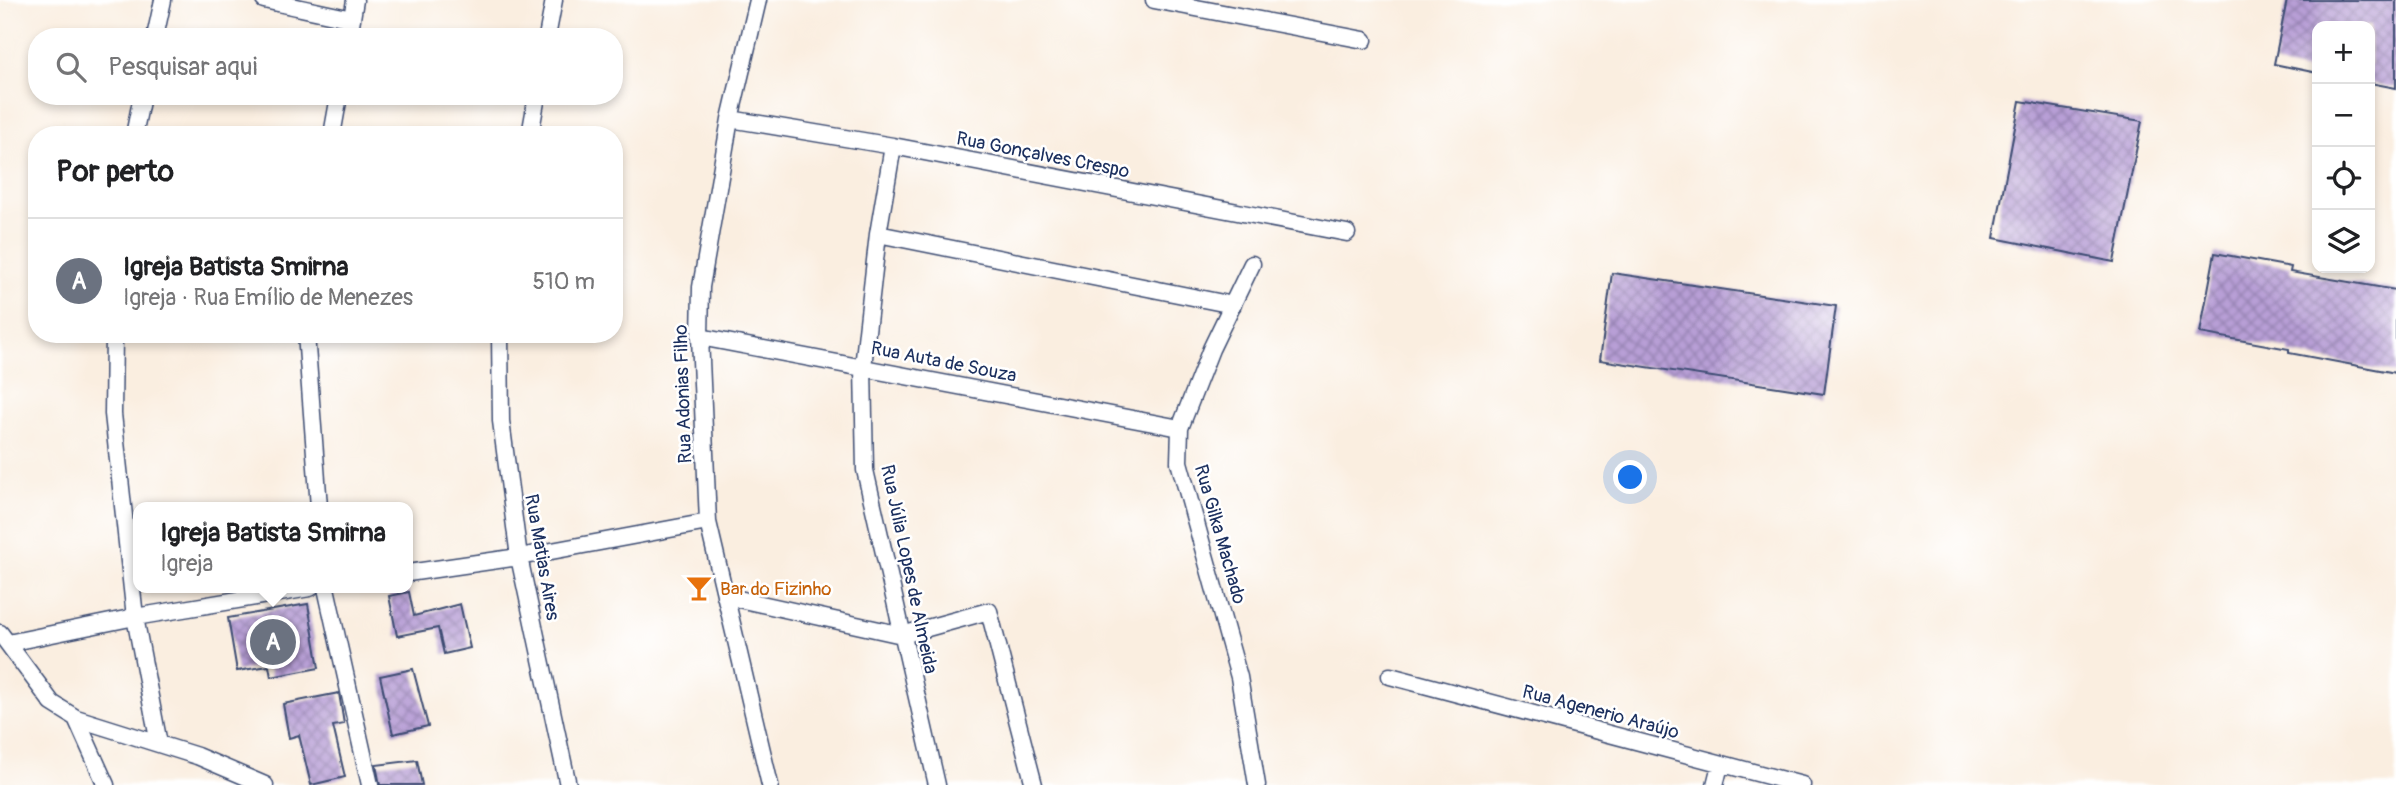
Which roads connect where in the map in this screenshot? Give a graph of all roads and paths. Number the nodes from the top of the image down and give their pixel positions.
1 (163, 0) edge
2 (264, 0) edge
3 (355, 0) edge
4 (554, 0) edge
5 (758, 0) edge
6 (1154, 0) edge
7 (352, 19) junction
8 (157, 28) edge
9 (350, 28) edge
10 (549, 28) edge
11 (1364, 40) dead end
12 (140, 105) edge
13 (337, 105) edge
14 (535, 105) edge
15 (730, 119) junction
16 (136, 126) edge
17 (334, 126) edge
18 (532, 126) edge
19 (893, 146) junction
20 (1347, 233) dead end
21 (878, 234) junction
22 (1252, 264) dead end
23 (1233, 305) junction
24 (700, 337) junction
25 (114, 343) edge
26 (307, 343) edge
27 (500, 343) edge
28 (863, 367) junction
29 (1180, 428) junction
30 (319, 502) edge
31 (708, 522) junction
32 (519, 557) junction
33 (413, 572) edge
34 (280, 593) edge
35 (327, 593) edge
36 (725, 596) junction
37 (135, 617) junction
38 (902, 635) junction
39 (4, 638) edge
40 (1390, 677) dead end
41 (76, 719) junction
42 (159, 744) junction
43 (1720, 765) junction
44 (106, 785) edge
45 (265, 785) edge
46 (370, 785) edge
47 (568, 785) edge
48 (770, 785) edge
49 (937, 785) edge
50 (1034, 785) edge
51 (1257, 785) edge
52 (1715, 785) edge
53 (1802, 785) edge

1 - 8 street
2 - 7 street
3 - 7 street
4 - 10 street
5 - 15 street, Rua Adonias Filho
6 - 11 street
7 - 9 street
12 - 16 street
13 - 17 street
14 - 18 street
15 - 19 street, Rua Gonçalves Crespo
15 - 24 street, Rua Adonias Filho
19 - 20 street, Rua Gonçalves Crespo
19 - 21 street, Rua Júlia Lopes de Almeida
21 - 23 street
21 - 28 street, Rua Júlia Lopes de Almeida
22 - 23 street, Rua Gilka Machado
23 - 29 street, Rua Gilka Machado
24 - 28 street, Rua Auta de Souza
24 - 31 street, Rua Adonias Filho
25 - 37 street
26 - 30 street
27 - 32 street, Rua Matias Aires
28 - 29 street, Rua Auta de Souza
28 - 38 street, Rua Júlia Lopes de Almeida
29 - 51 street, Rua Gilka Machado
31 - 32 street
31 - 36 street, Rua Adonias Filho
32 - 33 street
32 - 47 street, Rua Matias Aires
34 - 37 street
35 - 46 street
36 - 38 street
36 - 48 street, Rua Adonias Filho
37 - 39 street
37 - 42 street
38 - 49 street, Rua Júlia Lopes de Almeida
38 - 50 street
39 - 41 street
40 - 43 street, Rua Agenerio Araújo
41 - 42 street
41 - 44 street
42 - 45 street
43 - 52 street
43 - 53 street, Rua Agenerio Araújo

